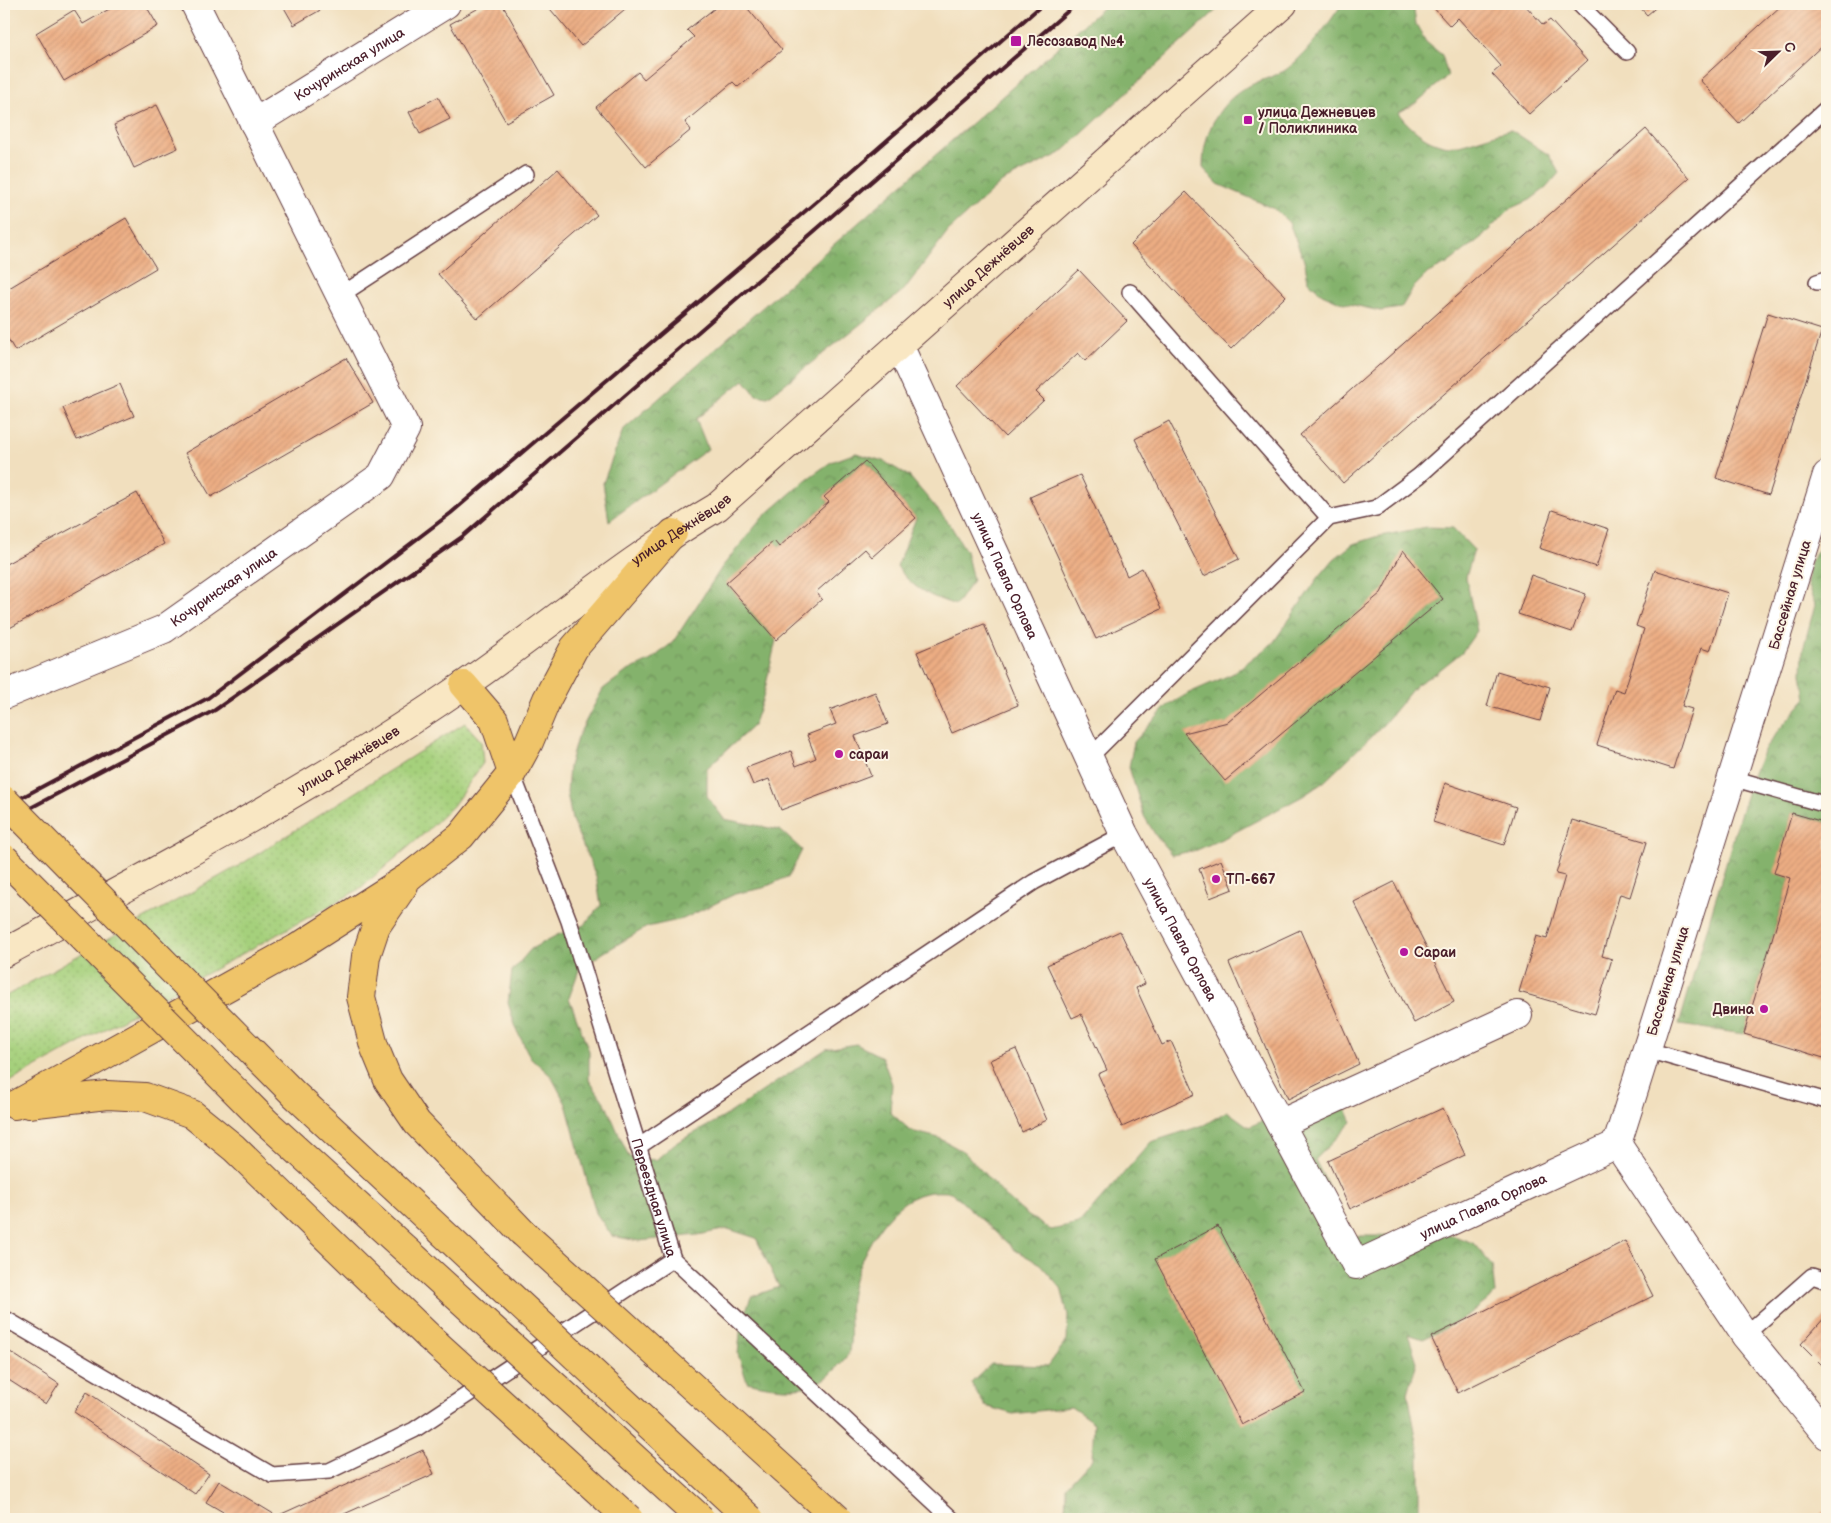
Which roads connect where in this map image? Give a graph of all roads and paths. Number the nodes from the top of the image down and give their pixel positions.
1 (195, 4) edge
2 (446, 4) edge
3 (1283, 4) edge
4 (1579, 4) edge
5 (1627, 52) dead end
6 (1827, 108) edge
7 (254, 123) junction
8 (526, 174) dead end
9 (1130, 292) dead end
10 (341, 295) junction
11 (900, 345) junction
12 (1827, 475) edge
13 (1329, 518) junction
14 (673, 533) junction
15 (464, 684) junction
16 (4, 695) edge
17 (1088, 759) junction
18 (512, 773) junction
19 (1732, 778) junction
20 (4, 800) edge
21 (1827, 805) edge
22 (1124, 834) junction
23 (4, 858) edge
24 (410, 876) junction
25 (4, 953) edge
26 (1518, 1015) dead end
27 (1647, 1050) junction
28 (1827, 1101) edge
29 (9, 1106) edge
30 (1280, 1124) junction
31 (1617, 1144) junction
32 (638, 1147) junction
33 (673, 1259) junction
34 (1827, 1281) edge
35 (4, 1318) edge
36 (1745, 1335) junction
37 (1827, 1436) edge
38 (629, 1519) edge
39 (701, 1519) edge
40 (750, 1519) edge
41 (838, 1519) edge
42 (952, 1519) edge

1 - 7 street
2 - 7 street, Кочуринская улица
3 - 11 main road, улица Дежнёвцев
4 - 5 lane
6 - 13 lane
7 - 10 street
8 - 10 lane
9 - 13 lane
10 - 16 street, Кочуринская улица
11 - 14 main road, улица Дежнёвцев
11 - 17 street, улица Павла Орлова
12 - 19 street, Бассейная улица
13 - 17 lane
14 - 15 main road, улица Дежнёвцев
14 - 18 main road
15 - 18 main road
15 - 25 main road, улица Дежнёвцев
17 - 22 street, улица Павла Орлова
18 - 24 main road
18 - 32 lane, Переездная улица
19 - 21 lane
19 - 27 street, Бассейная улица
20 - 40 main road, bridge
22 - 30 street, улица Павла Орлова
22 - 32 lane
23 - 39 main road, bridge
24 - 29 main road
24 - 41 main road, bridge
26 - 30 street
27 - 28 lane
27 - 31 street, Бассейная улица
29 - 38 main road, bridge
30 - 31 street, улица Павла Орлова
31 - 36 street
32 - 33 lane, Переездная улица
33 - 35 lane
33 - 42 lane, Переездная улица
34 - 36 lane
36 - 37 street

